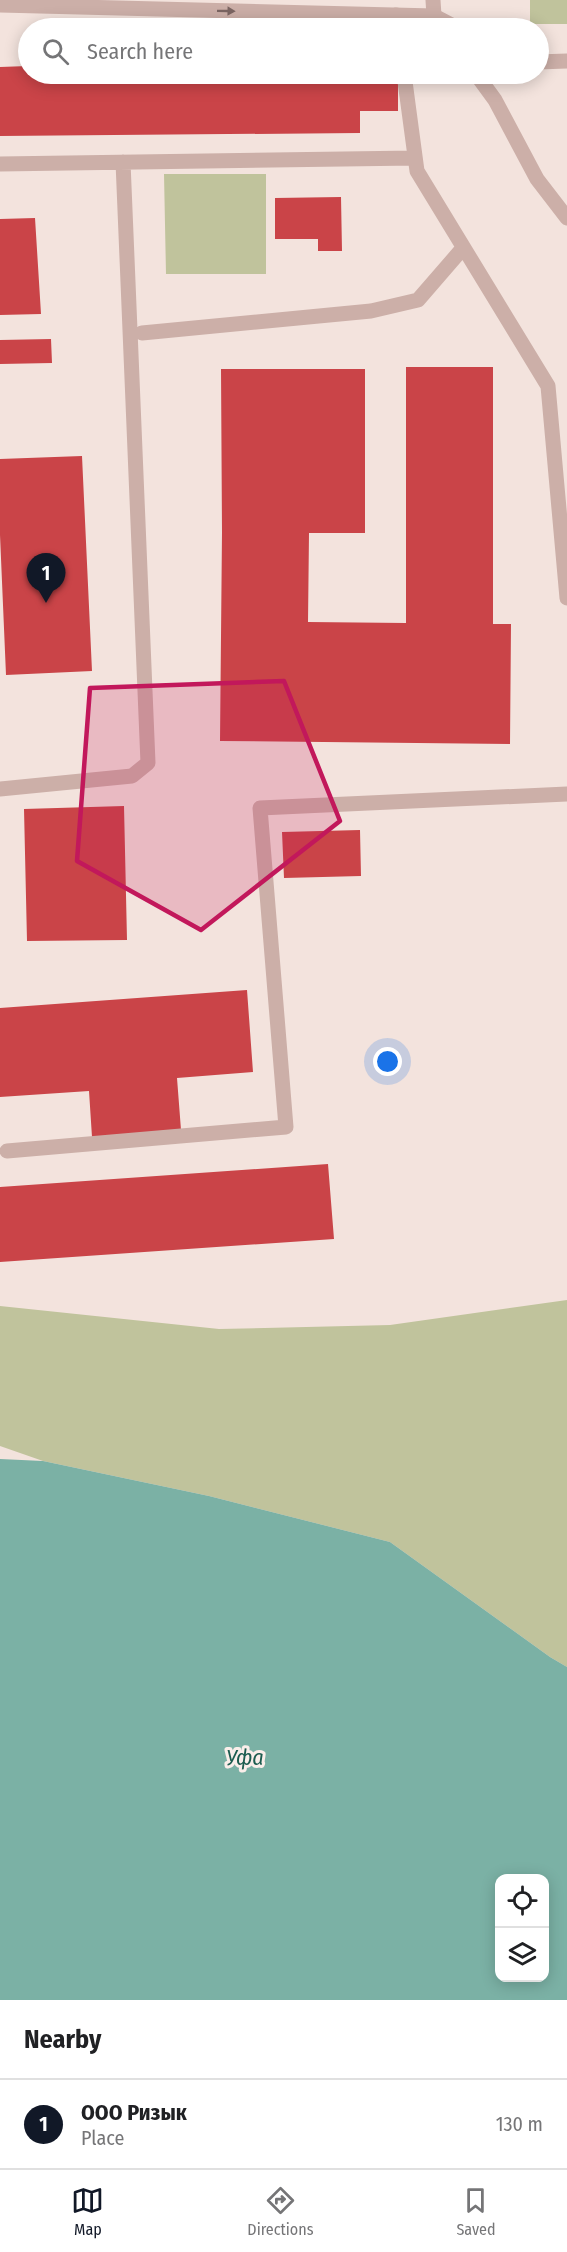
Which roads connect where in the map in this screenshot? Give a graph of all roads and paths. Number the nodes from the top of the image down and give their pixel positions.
1 (433, 0) edge
2 (0, 5) edge
3 (304, 18) edge
4 (437, 18) edge
5 (567, 61) edge
6 (549, 62) edge
7 (405, 84) edge
8 (483, 84) edge
9 (415, 158) junction
10 (123, 162) junction
11 (0, 164) edge
12 (567, 218) edge
13 (463, 248) junction
14 (142, 333) dead end
15 (567, 598) edge
16 (0, 789) edge
17 (567, 794) edge
18 (7, 1151) dead end

1 - 4 street
2 -> 3 street
5 - 6 street
7 - 9 street
8 - 12 street
9 - 10 street
9 - 13 street
10 - 11 street
10 - 16 street
13 - 14 street
13 - 15 street
17 - 18 street

